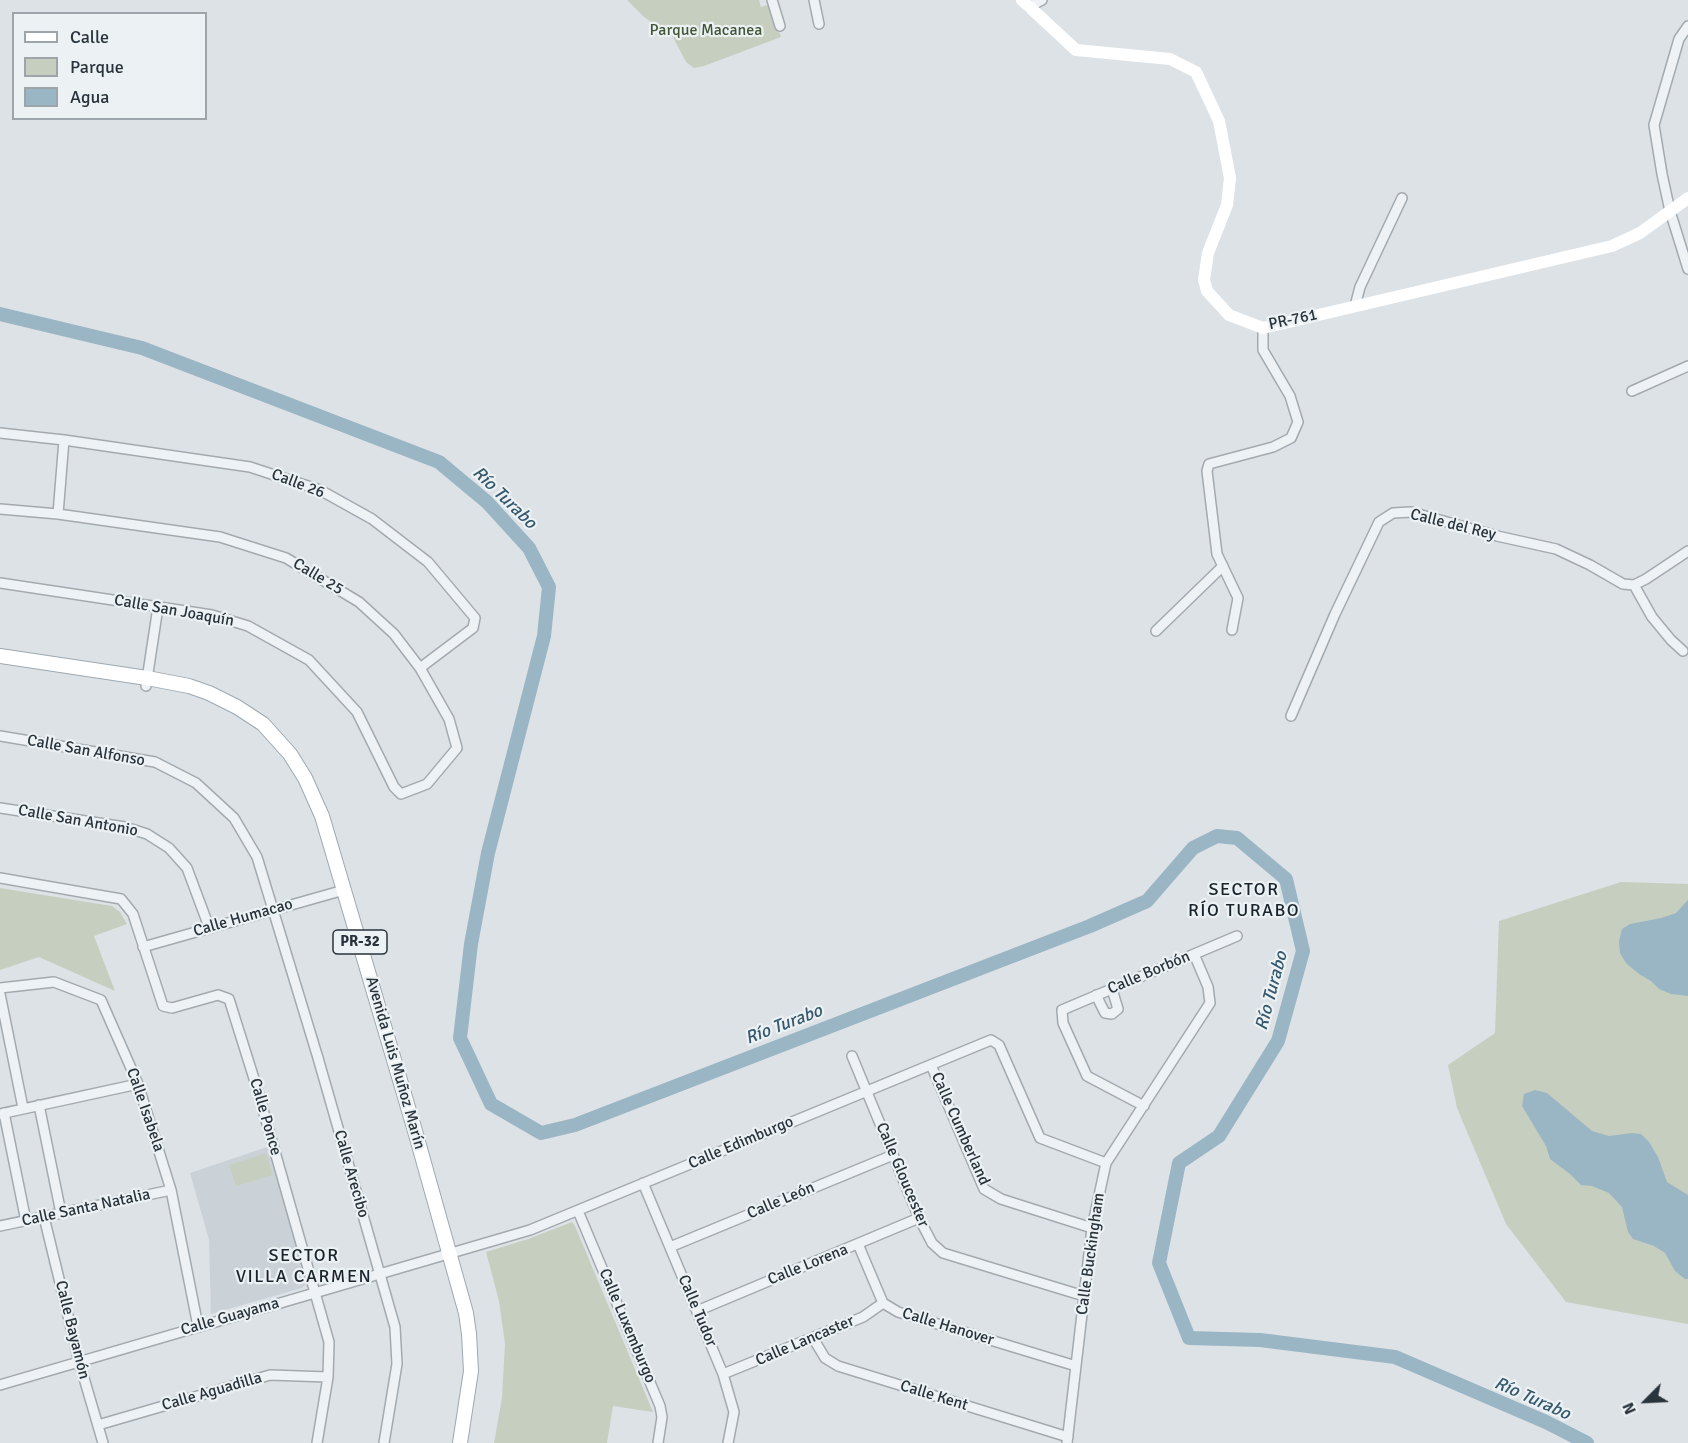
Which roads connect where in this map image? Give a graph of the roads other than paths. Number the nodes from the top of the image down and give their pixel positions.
1 (772, 0) edge
2 (814, 0) edge
3 (1042, 0) edge
4 (1025, 4) edge
5 (819, 24) dead end
6 (780, 26) dead end
7 (1688, 26) edge
8 (1402, 198) dead end
9 (1688, 198) edge
10 (1670, 211) junction
11 (1688, 269) edge
12 (1355, 306) junction
13 (1263, 328) junction
14 (1688, 366) edge
15 (1632, 391) dead end
16 (0, 434) edge
17 (64, 440) junction
18 (0, 509) edge
19 (58, 514) junction
20 (1688, 551) edge
21 (1223, 566) junction
22 (0, 583) edge
23 (1634, 585) junction
24 (158, 607) junction
25 (1233, 630) dead end
26 (1156, 631) dead end
27 (1683, 651) dead end
28 (0, 656) edge
29 (0, 664) edge
30 (420, 668) junction
31 (146, 682) junction
32 (1291, 716) dead end
33 (0, 736) edge
34 (387, 773) joint
35 (0, 808) edge
36 (0, 878) edge
37 (340, 890) junction
38 (273, 909) junction
39 (209, 927) junction
40 (1237, 936) dead end
41 (143, 946) junction
42 (1194, 954) junction
43 (0, 988) edge
44 (1112, 989) junction
45 (0, 994) edge
46 (1096, 995) junction
47 (852, 1056) dead end
48 (931, 1065) junction
49 (138, 1084) junction
50 (866, 1091) junction
51 (39, 1105) junction
52 (1144, 1107) junction
53 (23, 1108) junction
54 (2, 1113) edge
55 (893, 1155) junction
56 (1106, 1163) junction
57 (644, 1183) junction
58 (171, 1190) junction
59 (578, 1211) junction
60 (61, 1213) junction
61 (44, 1217) junction
62 (919, 1218) junction
63 (26, 1221) junction
64 (0, 1226) edge
65 (1092, 1228) junction
66 (496, 1240) joint
67 (858, 1244) junction
68 (670, 1247) junction
69 (447, 1253) junction
70 (380, 1273) junction
71 (315, 1292) junction
72 (1084, 1296) junction
73 (884, 1303) junction
74 (697, 1311) junction
75 (198, 1326) junction
76 (813, 1338) junction
77 (79, 1361) junction
78 (1076, 1366) junction
79 (723, 1374) junction
80 (328, 1377) junction
81 (0, 1384) edge
82 (98, 1425) junction
83 (1068, 1440) edge
84 (103, 1443) edge
85 (316, 1443) edge
86 (384, 1443) edge
87 (452, 1443) edge
88 (460, 1443) edge
89 (658, 1443) edge
90 (728, 1443) edge

1 - 6 street
2 - 5 street
3 - 4 street
4 - 13 street, PR-761 / PR-761
7 - 10 street
8 - 12 street
9 - 10 street, PR-761 / PR-761
10 - 11 street
10 - 12 street, PR-761 / PR-761
12 - 13 street, PR-761 / PR-761
13 - 21 street
14 - 15 street
16 - 17 street, Calle 26
17 - 19 street
17 - 30 street, Calle 26
18 - 19 street, Calle 25
19 - 30 street, Calle 25
20 - 23 street
21 - 25 street
21 - 26 street
22 - 24 street, Calle San Joaquín
23 - 27 street
23 - 32 street, Calle del Rey
24 - 31 street
24 - 34 street, Calle San Joaquín
28 - 31 main road, Avenida Luis Muñoz Marín / PR-32
29 - 31 main road, Avenida Luis Muñoz Marín / PR-32
30 - 34 street, Calle 25
31 - 37 main road, Avenida Luis Muñoz Marín / PR-32
33 - 38 street, Calle San Alfonso
35 - 39 street, Calle San Antonio
36 - 41 street, Calle Ponce
37 - 38 street, Calle Humacao
37 - 69 main road, Avenida Luis Muñoz Marín / PR-32
38 - 39 street, Calle Humacao
38 - 70 street, Calle Arecibo
39 - 41 street, Calle Humacao
40 - 42 street, Calle Borbón
41 - 71 street, Calle Ponce
42 - 44 street, Calle Borbón
42 - 52 street, Calle Buckingham
43 - 49 street, Calle Isabela
44 - 46 street, Calle Borbón
44 - 46 street
45 - 53 street
46 - 52 street, Calle Borbón
47 - 50 street, Calle Gloucester
48 - 50 street, Calle Edimburgo
48 - 56 street, Calle Edimburgo
48 - 65 street, Calle Cumberland
49 - 51 street
49 - 58 street, Calle Isabela
50 - 55 street, Calle Gloucester
50 - 57 street, Calle Edimburgo
51 - 53 street
51 - 60 street
52 - 56 street, Calle Buckingham
53 - 54 street
54 - 63 street
55 - 62 street, Calle Gloucester
55 - 68 street, Calle León
56 - 65 street, Calle Buckingham
57 - 59 street, Calle Edimburgo
57 - 68 street, Calle Tudor
58 - 60 street, Calle Santa Natalia
58 - 75 street, Calle Isabela
59 - 66 street, Calle Edimburgo
59 - 89 street, Calle Luxemburgo
60 - 61 street, Calle Santa Natalia
61 - 63 street, Calle Santa Natalia
61 - 77 street, Calle Bayamón
62 - 67 street, Calle Lorena
62 - 72 street, Calle Gloucester
63 - 64 street, Calle Santa Natalia
65 - 72 street, Calle Buckingham
66 - 69 street, Calle Guayama
67 - 73 street, Calle Hanover
67 - 74 street, Calle Lorena
68 - 74 street, Calle Tudor
69 - 70 street, Calle Guayama
69 - 87 main road, Avenida Luis Muñoz Marín / PR-32
69 - 88 main road, Avenida Luis Muñoz Marín / PR-32
70 - 71 street, Calle Guayama
70 - 86 street, Calle Arecibo
71 - 75 street, Calle Guayama
71 - 80 street, Calle Ponce
72 - 78 street, Calle Buckingham
73 - 76 street, Calle Lancaster
73 - 78 street, Calle Hanover
74 - 79 street, Calle Tudor
75 - 77 street, Calle Guayama
76 - 79 street, Calle Lancaster
76 - 83 street, Calle Kent
77 - 81 street, Calle Guayama
77 - 82 street, Calle Bayamón
78 - 83 street, Calle Buckingham
79 - 90 street, Calle Tudor
80 - 82 street, Calle Aguadilla
80 - 85 street, Calle Ponce
82 - 84 street, Calle Bayamón

